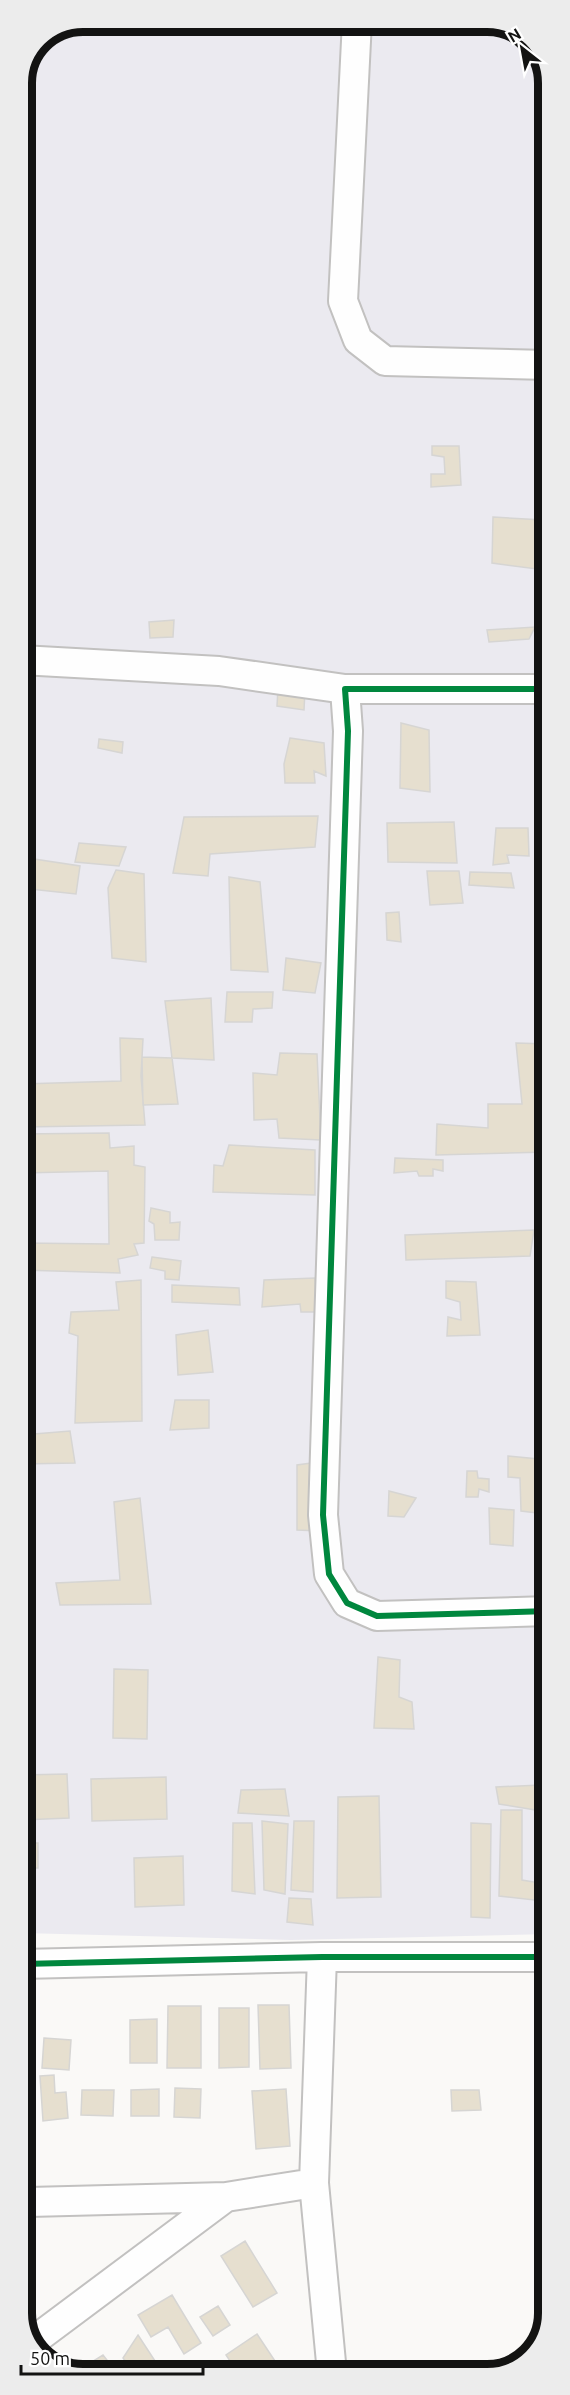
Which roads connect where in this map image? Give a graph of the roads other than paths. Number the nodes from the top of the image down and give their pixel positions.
1 (356, 32) edge
2 (538, 365) edge
3 (32, 661) edge
4 (538, 689) edge
5 (345, 690) junction
6 (538, 1611) edge
7 (322, 1956) junction
8 (538, 1957) edge
9 (32, 1964) edge
10 (314, 2182) junction
11 (226, 2197) junction
12 (32, 2202) edge
13 (38, 2338) edge
14 (331, 2364) edge

1 - 2 street
3 - 5 street
4 - 5 street
5 - 6 street
7 - 8 street
7 - 9 street
7 - 10 street
10 - 11 street
10 - 14 street
11 - 12 street
11 - 13 street

